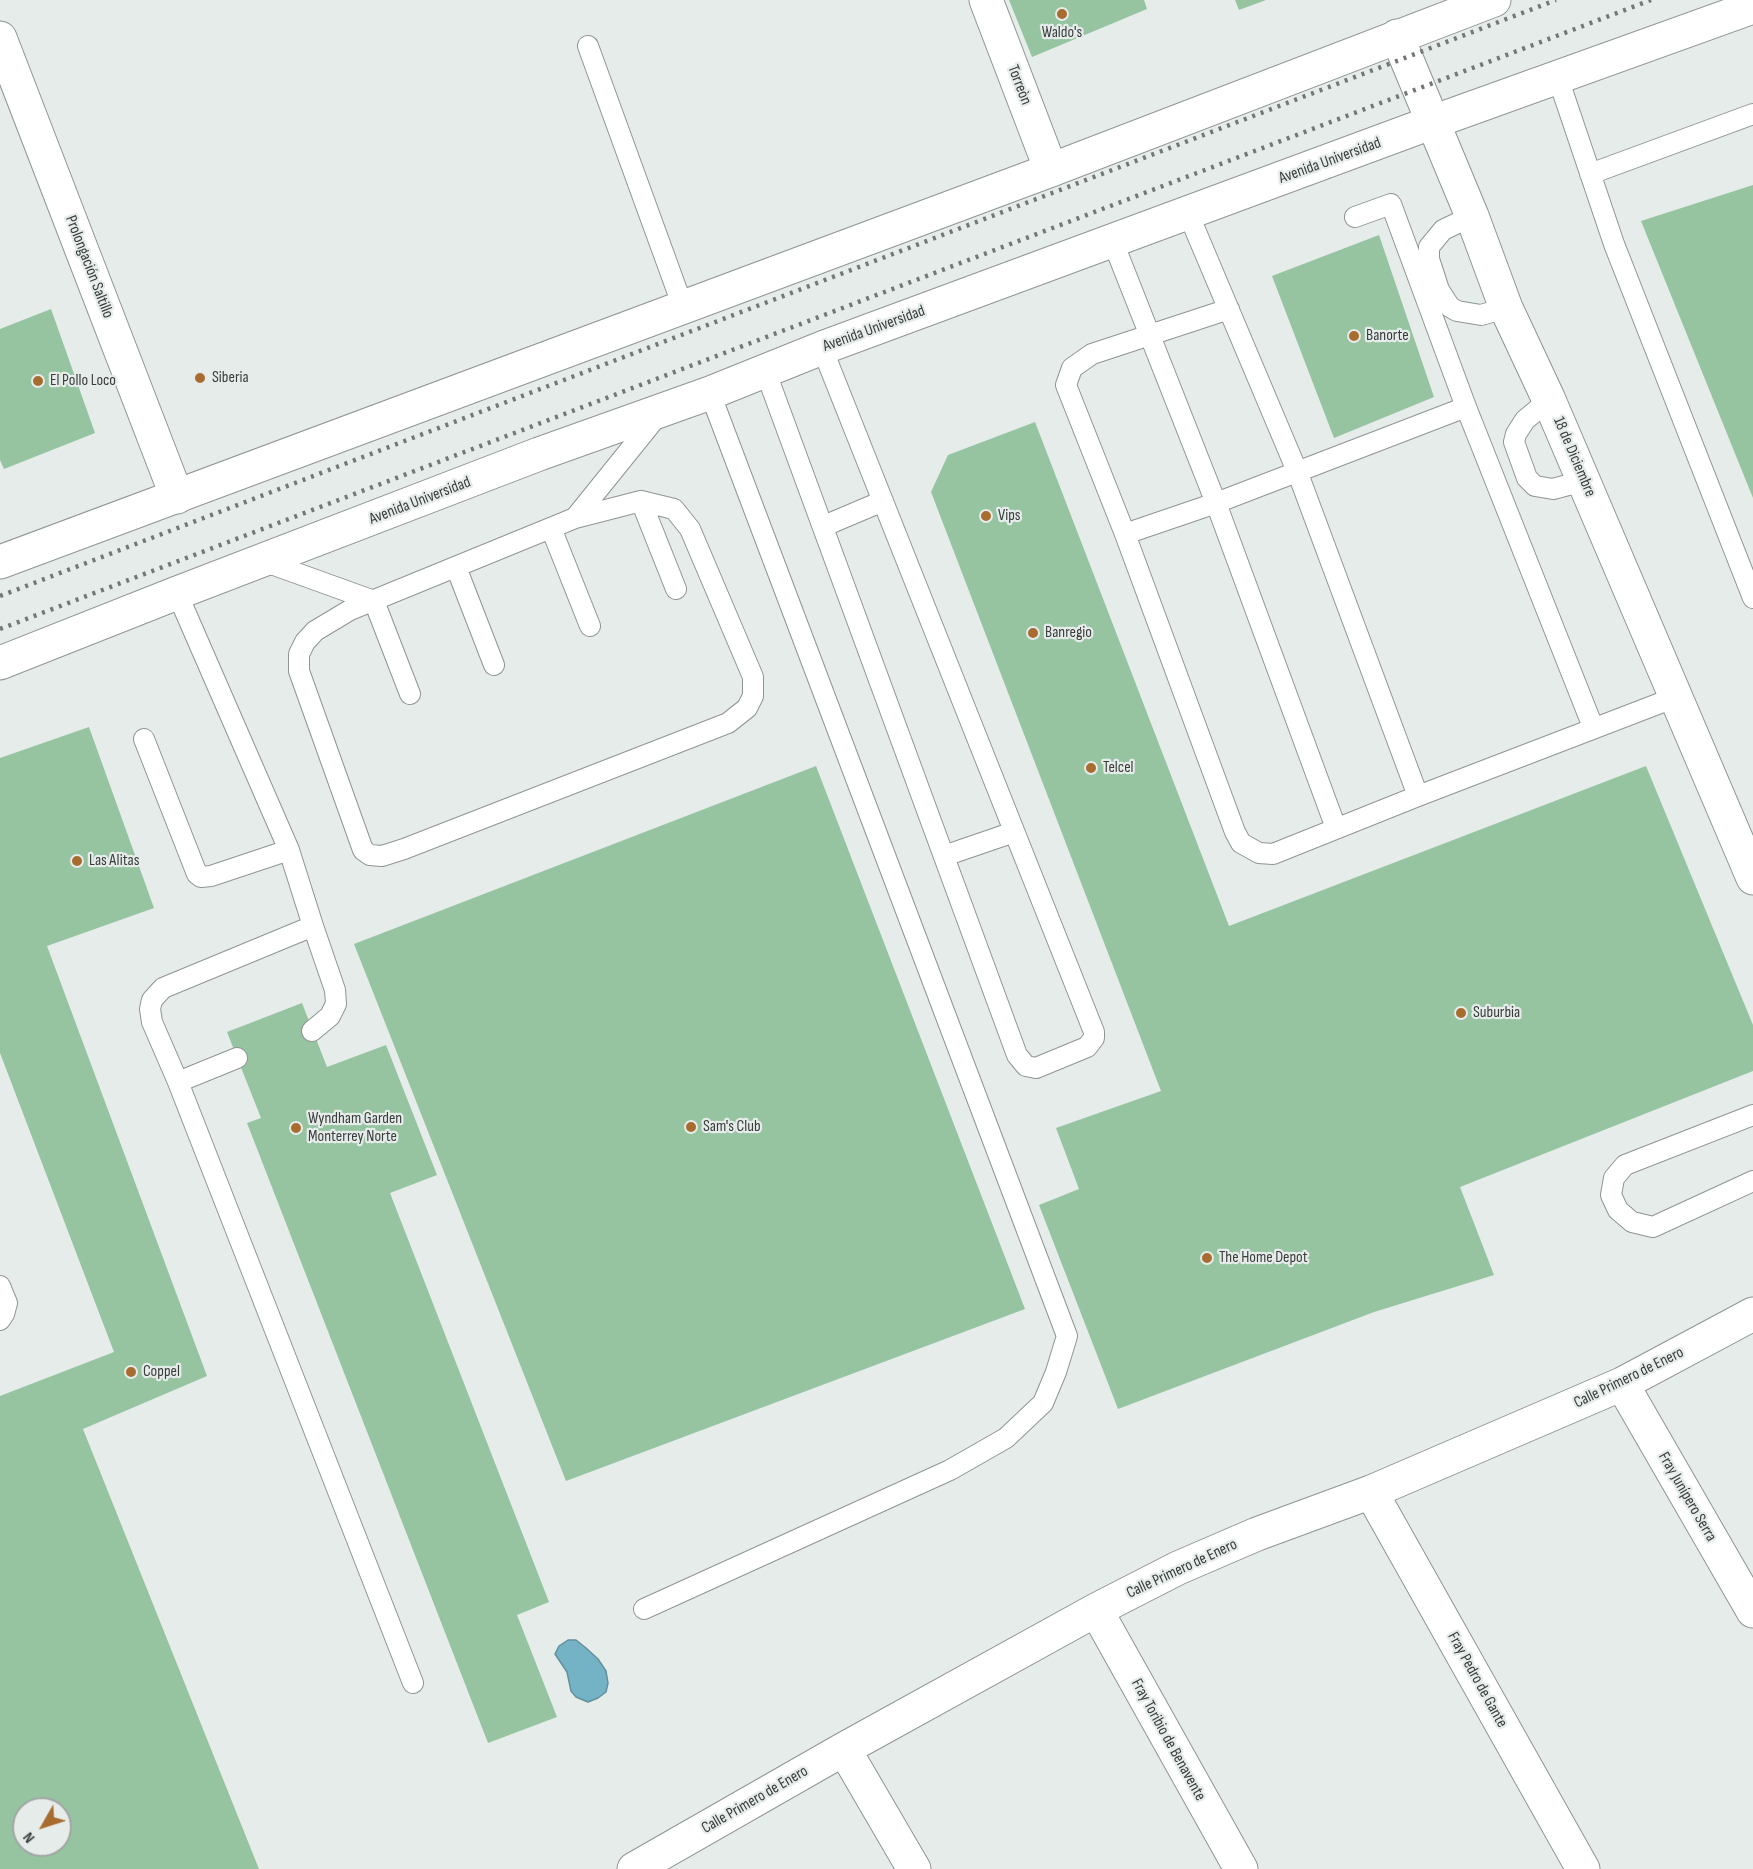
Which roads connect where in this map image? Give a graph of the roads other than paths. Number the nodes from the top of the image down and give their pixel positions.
1 (986, 0) edge
2 (1494, 0) edge
3 (1753, 7) edge
4 (1397, 36) junction
5 (0, 38) edge
6 (588, 46) dead end
7 (1558, 78) junction
8 (1753, 114) edge
9 (1433, 123) junction
10 (1051, 170) junction
11 (1590, 174) junction
12 (1188, 213) junction
13 (1472, 216) junction
14 (1356, 217) dead end
15 (1113, 242) junction
16 (683, 307) junction
17 (1506, 308) junction
18 (1229, 309) junction
19 (1150, 333) junction
20 (822, 348) junction
21 (765, 370) junction
22 (710, 393) junction
23 (1550, 400) junction
24 (1466, 407) junction
25 (663, 408) junction
26 (1297, 471) junction
27 (1583, 481) junction
28 (177, 496) junction
29 (641, 501) junction
30 (883, 501) junction
31 (1216, 502) junction
32 (575, 518) junction
33 (824, 526) junction
34 (551, 528) junction
35 (1125, 534) junction
36 (263, 561) junction
37 (0, 562) edge
38 (456, 567) junction
39 (676, 589) dead end
40 (177, 593) junction
41 (1753, 598) edge
42 (374, 601) junction
43 (590, 626) dead end
44 (0, 663) edge
45 (494, 665) dead end
46 (410, 694) dead end
47 (1676, 697) junction
48 (1593, 728) junction
49 (144, 740) dead end
50 (1418, 795) junction
51 (1336, 828) junction
52 (1014, 832) junction
53 (289, 850) junction
54 (944, 856) junction
55 (1753, 878) edge
56 (313, 926) junction
57 (312, 1030) dead end
58 (237, 1058) dead end
59 (178, 1082) junction
60 (1753, 1115) edge
61 (1753, 1181) edge
62 (0, 1286) edge
63 (1753, 1314) edge
64 (0, 1320) edge
65 (1622, 1384) junction
66 (1371, 1492) junction
67 (644, 1609) dead end
68 (1096, 1610) junction
69 (1753, 1611) edge
70 (413, 1683) dead end
71 (844, 1749) junction
72 (634, 1869) edge
73 (914, 1869) edge
74 (1241, 1869) edge
75 (1583, 1869) edge

1 - 10 main road, Torreòn
2 - 4 main road
3 - 7 main road, Avenida Universidad
4 - 9 main road, 18 de Diciembre
4 - 10 main road
5 - 28 main road, Prolongación Saltillo
6 - 16 lane
7 - 9 main road, Avenida Universidad
7 - 11 lane
8 - 11 lane
9 - 12 main road, Avenida Universidad
9 - 13 main road, 18 de Diciembre
10 - 16 main road
11 - 41 lane
12 - 15 main road, Avenida Universidad
12 - 18 lane
13 - 17 main road, 18 de Diciembre
13 - 17 lane
14 - 24 lane
15 - 19 lane
15 - 20 main road, Avenida Universidad
16 - 28 main road
17 - 23 main road, 18 de Diciembre
18 - 19 lane
18 - 26 lane
19 - 31 lane
19 - 35 lane
20 - 21 main road, Avenida Universidad
20 - 30 lane
21 - 22 main road, Avenida Universidad
21 - 33 lane
22 - 25 main road, Avenida Universidad
22 - 67 lane
23 - 27 main road, 18 de Diciembre
23 - 27 lane
24 - 26 lane
24 - 48 lane
25 - 32 lane
25 - 36 main road, Avenida Universidad
26 - 31 lane
26 - 50 lane
27 - 47 main road, 18 de Diciembre
28 - 37 main road
29 - 32 lane
29 - 39 lane
29 - 42 lane
30 - 33 lane
30 - 52 lane
31 - 35 lane
31 - 51 lane
32 - 34 lane
33 - 54 lane
34 - 38 lane
34 - 43 lane
35 - 51 lane
36 - 40 main road, Avenida Universidad
36 - 42 lane
38 - 42 lane
38 - 45 lane
40 - 44 main road, Avenida Universidad
40 - 53 lane
42 - 46 lane
47 - 48 lane
47 - 55 main road, 18 de Diciembre
48 - 50 lane
49 - 53 lane
50 - 51 lane
52 - 54 lane
52 - 54 lane
53 - 56 lane
56 - 57 lane
56 - 59 lane
58 - 59 lane
59 - 70 lane
60 - 61 lane
62 - 64 lane
63 - 65 main road, Calle Primero de Enero
65 - 66 main road, Calle Primero de Enero
65 - 69 main road, Fray Junípero Serra
66 - 68 main road, Calle Primero de Enero
66 - 75 main road, Fray Pedro de Gante
68 - 71 main road, Calle Primero de Enero
68 - 74 main road, Fray Toribio de Benavente
71 - 72 main road, Calle Primero de Enero
71 - 73 main road

